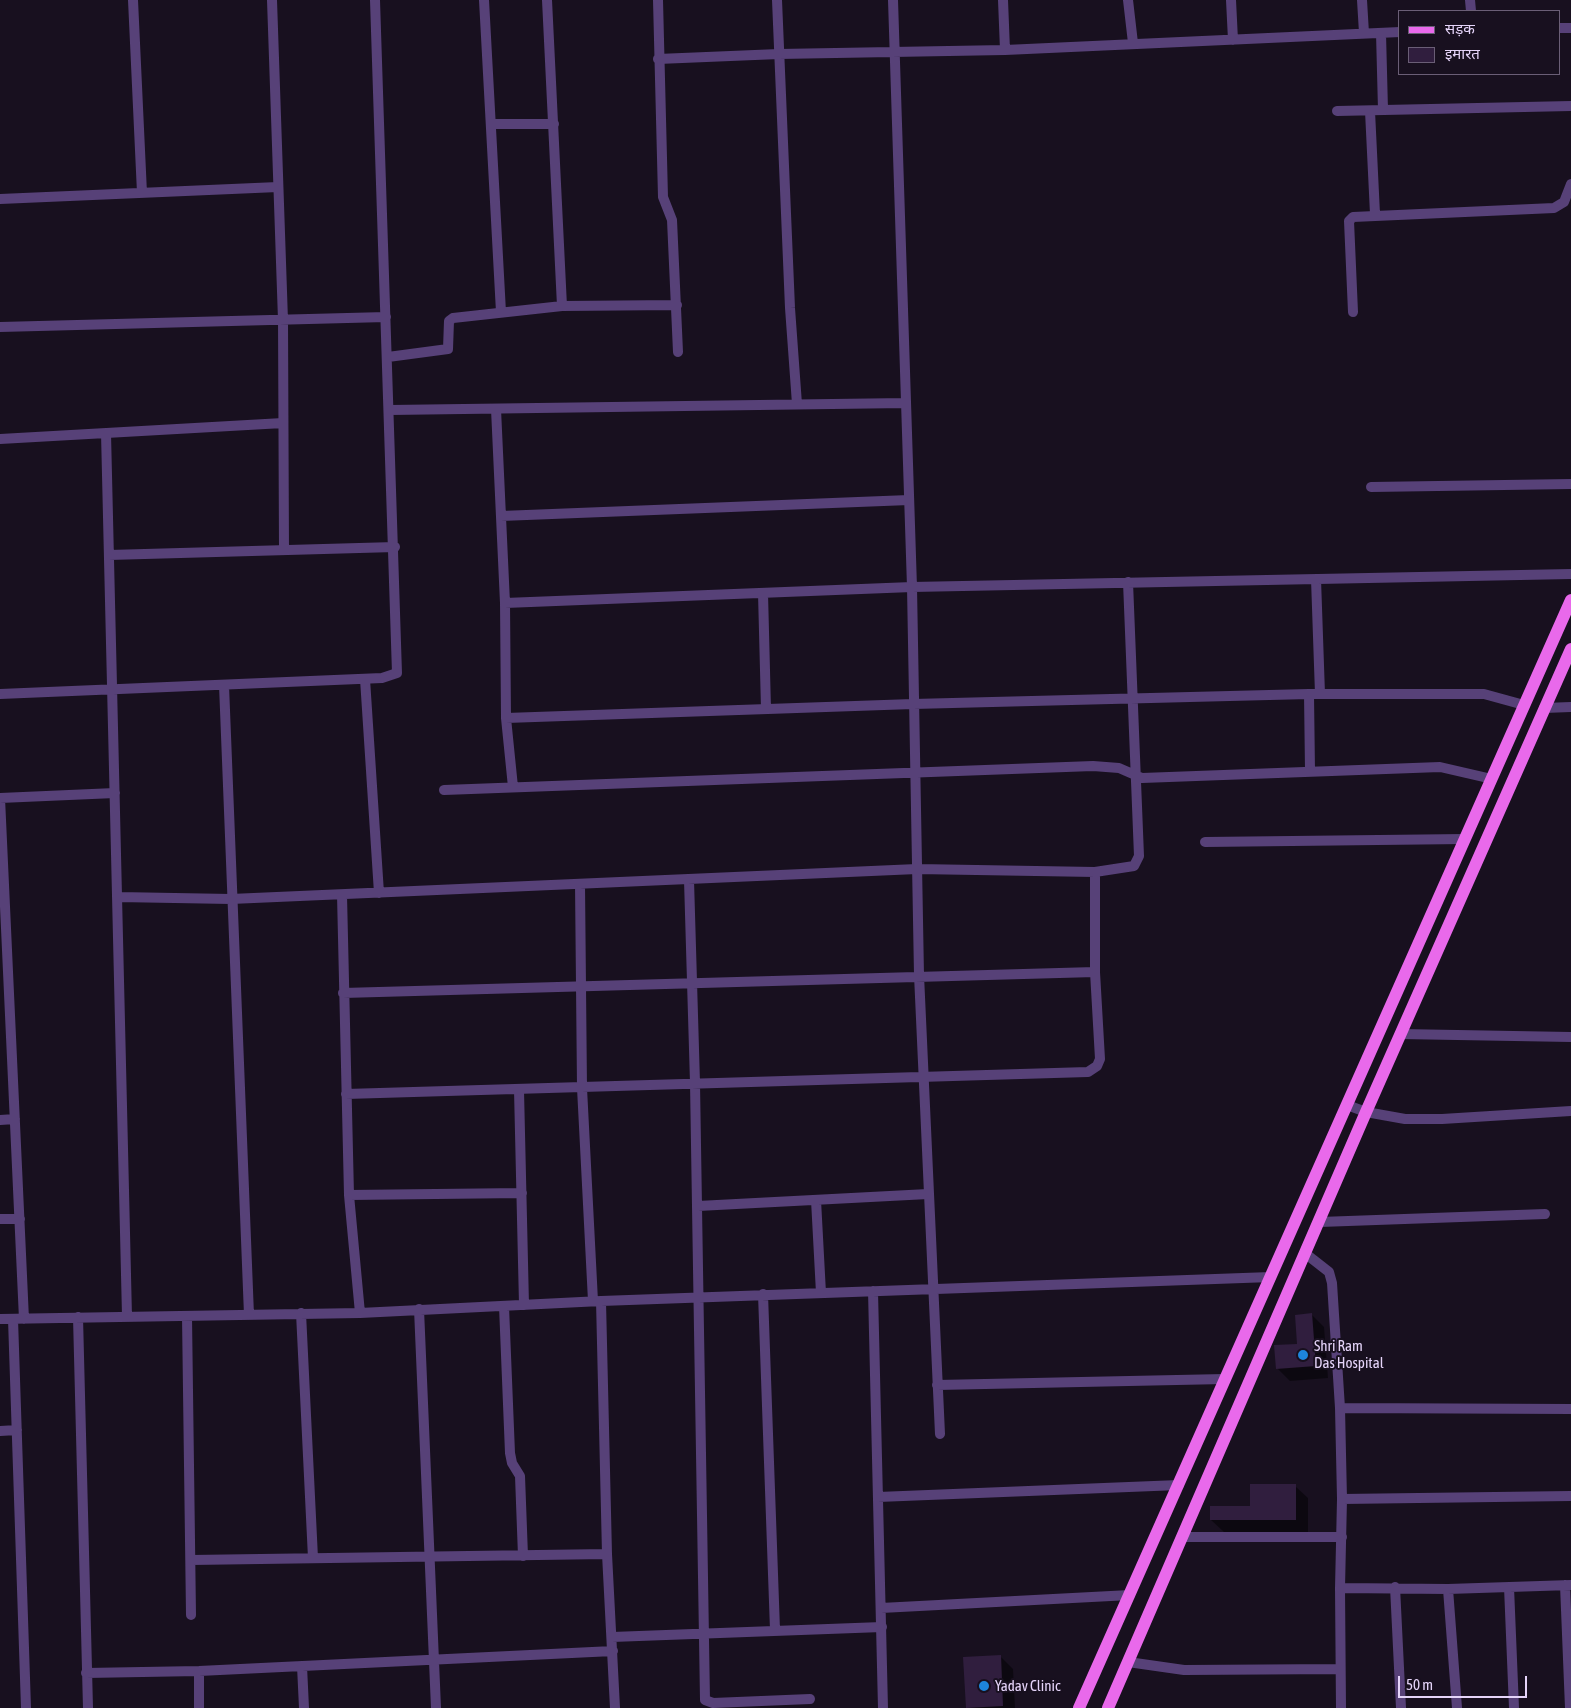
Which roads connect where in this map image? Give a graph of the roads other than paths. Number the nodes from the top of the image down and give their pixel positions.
1 (133, 0) edge
2 (272, 0) edge
3 (375, 0) edge
4 (484, 0) edge
5 (547, 0) edge
6 (658, 0) edge
7 (777, 0) edge
8 (893, 0) edge
9 (1003, 0) edge
10 (1128, 0) edge
11 (1231, 0) edge
12 (1362, 0) edge
13 (1398, 32) edge
14 (1364, 33) junction
15 (1381, 33) junction
16 (1233, 40) junction
17 (1133, 43) junction
18 (1005, 50) junction
19 (896, 52) junction
20 (779, 54) junction
21 (658, 59) junction
22 (1571, 106) edge
23 (1383, 110) junction
24 (1337, 111) dead end
25 (1370, 111) junction
26 (491, 124) junction
27 (554, 124) junction
28 (1571, 185) edge
29 (278, 187) junction
30 (142, 193) junction
31 (0, 199) edge
32 (1375, 214) junction
33 (676, 305) junction
34 (562, 306) junction
35 (500, 312) junction
36 (1353, 312) dead end
37 (386, 317) junction
38 (283, 320) junction
39 (0, 327) edge
40 (678, 352) dead end
41 (388, 356) junction
42 (906, 403) junction
43 (797, 404) junction
44 (496, 409) junction
45 (390, 410) junction
46 (283, 423) junction
47 (106, 433) junction
48 (0, 439) edge
49 (1571, 484) edge
50 (1371, 487) dead end
51 (909, 500) junction
52 (501, 516) junction
53 (395, 547) junction
54 (284, 550) junction
55 (109, 555) junction
56 (1571, 574) edge
57 (1316, 579) junction
58 (1128, 582) junction
59 (912, 587) junction
60 (763, 593) junction
61 (1571, 600) edge
62 (505, 603) junction
63 (1571, 649) edge
64 (365, 679) junction
65 (224, 686) junction
66 (113, 690) junction
67 (0, 694) edge
68 (1309, 694) junction
69 (1320, 694) junction
70 (1134, 698) junction
71 (913, 704) junction
72 (1524, 705) junction
73 (1571, 707) edge
74 (1544, 708) junction
75 (766, 709) junction
76 (506, 718) junction
77 (914, 772) junction
78 (1310, 772) junction
79 (1138, 777) junction
80 (1492, 778) junction
81 (513, 787) junction
82 (444, 790) dead end
83 (115, 793) junction
84 (1465, 839) junction
85 (1205, 842) dead end
86 (917, 870) junction
87 (1095, 872) junction
88 (689, 880) junction
89 (580, 884) junction
90 (379, 893) junction
91 (342, 895) junction
92 (118, 896) junction
93 (231, 899) junction
94 (1096, 972) junction
95 (919, 975) junction
96 (690, 983) junction
97 (580, 988) junction
98 (343, 993) junction
99 (1400, 1034) junction
100 (1571, 1036) edge
101 (925, 1076) junction
102 (696, 1083) junction
103 (582, 1088) junction
104 (519, 1090) junction
105 (346, 1094) junction
106 (1347, 1104) junction
107 (1571, 1111) edge
108 (1366, 1112) junction
109 (15, 1119) junction
110 (0, 1120) edge
111 (522, 1193) junction
112 (928, 1194) junction
113 (348, 1195) junction
114 (816, 1200) junction
115 (698, 1206) junction
116 (1545, 1214) dead end
117 (0, 1219) edge
118 (20, 1219) junction
119 (1320, 1222) junction
120 (1306, 1254) junction
121 (1271, 1277) junction
122 (933, 1289) junction
123 (873, 1291) junction
124 (821, 1293) junction
125 (763, 1294) junction
126 (698, 1298) junction
127 (597, 1301) junction
128 (524, 1305) junction
129 (504, 1306) junction
130 (419, 1309) junction
131 (301, 1312) junction
132 (360, 1313) junction
133 (249, 1315) junction
134 (127, 1316) junction
135 (187, 1316) junction
136 (78, 1318) junction
137 (13, 1319) junction
138 (24, 1319) junction
139 (0, 1320) edge
140 (1225, 1379) junction
141 (937, 1385) junction
142 (1340, 1408) junction
143 (1571, 1409) edge
144 (17, 1430) junction
145 (0, 1431) edge
146 (940, 1434) dead end
147 (1180, 1485) junction
148 (1571, 1496) edge
149 (878, 1497) junction
150 (1342, 1499) junction
151 (1182, 1537) junction
152 (1342, 1537) junction
153 (607, 1554) junction
154 (523, 1556) junction
155 (313, 1558) junction
156 (430, 1558) junction
157 (191, 1560) junction
158 (1568, 1585) edge
159 (1395, 1587) junction
160 (1509, 1587) junction
161 (1340, 1588) junction
162 (1448, 1589) junction
163 (1130, 1595) junction
164 (881, 1608) junction
165 (191, 1615) dead end
166 (882, 1628) junction
167 (775, 1630) junction
168 (703, 1633) junction
169 (612, 1638) junction
170 (612, 1651) junction
171 (433, 1659) junction
172 (1128, 1662) junction
173 (302, 1666) junction
174 (1340, 1669) junction
175 (199, 1671) junction
176 (86, 1673) junction
177 (810, 1699) dead end
178 (26, 1708) edge
179 (88, 1708) edge
180 (199, 1708) edge
181 (304, 1708) edge
182 (436, 1708) edge
183 (615, 1708) edge
184 (884, 1708) edge
185 (1080, 1708) edge
186 (1108, 1708) edge
187 (1342, 1708) edge
188 (1400, 1708) edge
189 (1457, 1708) edge
190 (1514, 1708) edge
191 (1570, 1708) edge

1 - 30 street
2 - 29 street
3 - 37 street
4 - 26 street
5 - 27 street
6 - 21 street
7 - 20 street
8 - 19 street
9 - 18 street
10 - 17 street
11 - 16 street
12 - 14 street
13 - 15 street
14 - 15 street
14 - 16 street
15 - 23 street
16 - 17 street
17 - 18 street
18 - 19 street
19 - 20 street
19 - 42 street
20 - 21 street
20 - 43 street
21 - 33 street
22 - 23 street
23 - 25 street
24 - 25 street
25 - 32 street
26 - 27 street
26 - 35 street
27 - 34 street
28 - 32 street
29 - 30 street
29 - 38 street
30 - 31 street
32 - 36 street
33 - 34 street
33 - 40 street
34 - 35 street
35 - 41 street
37 - 38 street
37 - 41 street
38 - 39 street
38 - 46 street
41 - 45 street
42 - 43 street
42 - 51 street
43 - 44 street
44 - 45 street
44 - 52 street
45 - 53 street
46 - 47 street
46 - 54 street
47 - 48 street
47 - 55 street
49 - 50 street
51 - 52 street
51 - 59 street
52 - 62 street
53 - 54 street
53 - 64 street
54 - 55 street
55 - 66 street
56 - 57 street
57 - 58 street
57 - 69 street
58 - 59 street
58 - 70 street
59 - 60 street
59 - 71 street
60 - 62 street
60 - 75 street
61 - 72 main road
62 - 76 street
63 - 74 main road
64 - 65 street
64 - 90 street
65 - 66 street
65 - 93 street
66 - 67 street
66 - 83 street
68 - 69 street
68 - 70 street
68 - 78 street
69 - 72 street
70 - 71 street
70 - 79 street
71 - 75 street
71 - 77 street
72 - 80 main road
73 - 74 street
74 - 99 main road
75 - 76 street
76 - 81 street
77 - 79 street
77 - 81 street
77 - 86 street
78 - 79 street
78 - 80 street
79 - 87 street
80 - 84 main road
81 - 82 street
83 - 92 street
83 - 109 street
84 - 85 street
84 - 106 main road
86 - 87 street
86 - 88 street
86 - 95 street
87 - 94 street
88 - 89 street
88 - 96 street
89 - 90 street
89 - 97 street
90 - 91 street
91 - 93 street
91 - 98 street
92 - 93 street
92 - 134 street
93 - 133 street
94 - 95 street
94 - 101 street
95 - 96 street
95 - 101 street
96 - 97 street
96 - 102 street
97 - 98 street
97 - 103 street
98 - 105 street
99 - 100 street
99 - 108 main road
101 - 102 street
101 - 112 street
102 - 103 street
102 - 115 street
103 - 104 street
103 - 127 street
104 - 105 street
104 - 111 street
105 - 113 street
106 - 108 street
106 - 121 main road
107 - 108 street
108 - 119 main road
109 - 110 street
109 - 118 street
111 - 113 street
111 - 128 street
112 - 114 street
112 - 122 street
113 - 132 street
114 - 115 street
114 - 124 street
115 - 126 street
116 - 119 street
117 - 118 street
118 - 138 street
119 - 120 main road
120 - 142 street
120 - 151 main road
121 - 122 street
121 - 140 main road
122 - 123 street
122 - 141 street
123 - 124 street
123 - 149 street
124 - 125 street
125 - 126 street
125 - 167 street
126 - 127 street
126 - 168 street
127 - 128 street
127 - 153 street
128 - 129 street
129 - 130 street
129 - 154 street
130 - 132 street
130 - 156 street
131 - 132 street
131 - 133 street
131 - 155 street
133 - 135 street
134 - 135 street
134 - 136 street
135 - 157 street
136 - 138 street
136 - 176 street
137 - 138 street
137 - 139 street
137 - 144 street
140 - 141 street
140 - 147 main road
141 - 146 street
142 - 143 street
142 - 150 street
144 - 145 street
144 - 178 street
147 - 149 street
147 - 163 main road
148 - 150 street
149 - 164 street
150 - 152 street
151 - 152 street
151 - 172 main road
152 - 161 street
153 - 154 street
153 - 169 street
154 - 156 street
155 - 156 street
155 - 157 street
156 - 171 street
157 - 165 street
158 - 160 street
158 - 191 street
159 - 161 street
159 - 162 street
159 - 188 street
160 - 162 street
160 - 190 street
161 - 174 street
162 - 189 street
163 - 164 street
163 - 185 main road
164 - 166 street
166 - 167 street
166 - 184 street
167 - 168 street
168 - 169 street
168 - 177 street
169 - 170 street
170 - 171 street
170 - 183 street
171 - 173 street
171 - 182 street
172 - 174 street
172 - 186 main road
173 - 175 street
173 - 181 street
174 - 187 street
175 - 176 street
175 - 180 street
176 - 179 street

